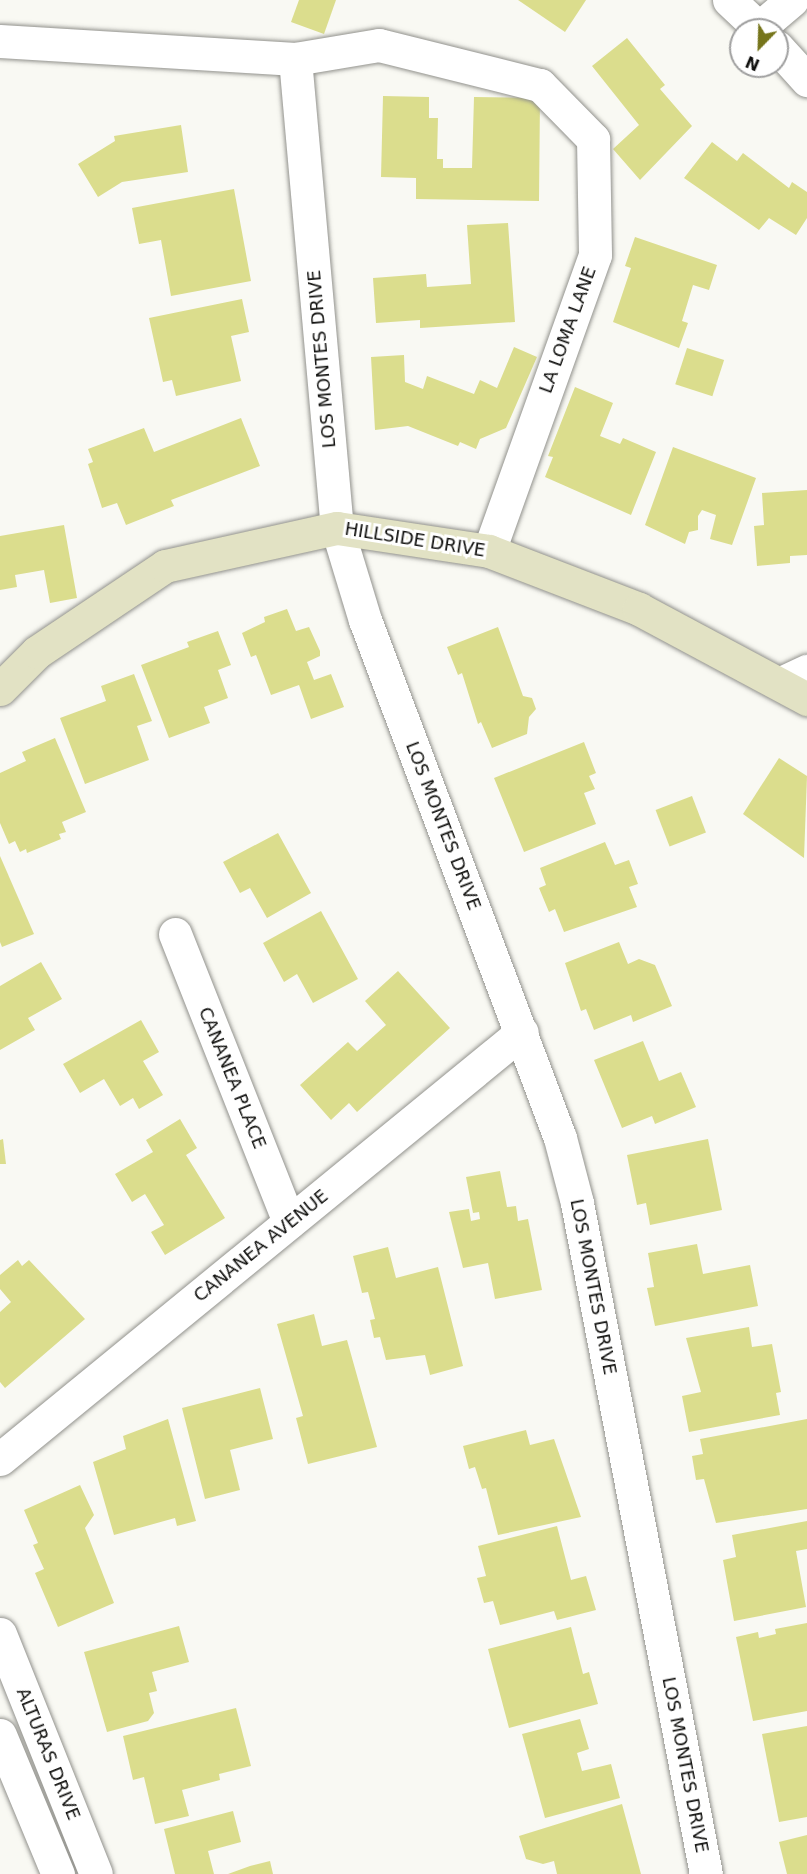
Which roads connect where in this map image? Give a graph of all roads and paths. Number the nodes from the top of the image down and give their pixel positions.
1 (729, 0) edge
2 (792, 0) edge
3 (748, 18) edge
4 (779, 18) edge
5 (0, 41) edge
6 (295, 59) junction
7 (789, 60) edge
8 (807, 80) edge
9 (338, 528) junction
10 (489, 551) junction
11 (798, 684) edge
12 (0, 689) edge
13 (175, 934) dead end
14 (522, 1032) junction
15 (290, 1222) junction
16 (0, 1459) edge
17 (0, 1634) edge
18 (0, 1734) edge
19 (58, 1874) edge
20 (96, 1874) edge
21 (706, 1874) edge

1 - 3 street
2 - 4 street
5 - 6 street
6 - 9 street, LOS MONTES DRIVE
6 - 10 street, LA LOMA LANE
7 - 8 street
9 - 10 main road, HILLSIDE DRIVE
9 - 12 main road, HILLSIDE DRIVE
9 - 14 street, LOS MONTES DRIVE
10 - 11 main road, HILLSIDE DRIVE
13 - 15 street, CANANEA PLACE
14 - 15 street, CANANEA AVENUE
14 - 21 street, LOS MONTES DRIVE
15 - 16 street, CANANEA AVENUE
17 - 20 street, ALTURAS DRIVE
18 - 19 street, ALTURAS DRIVE

